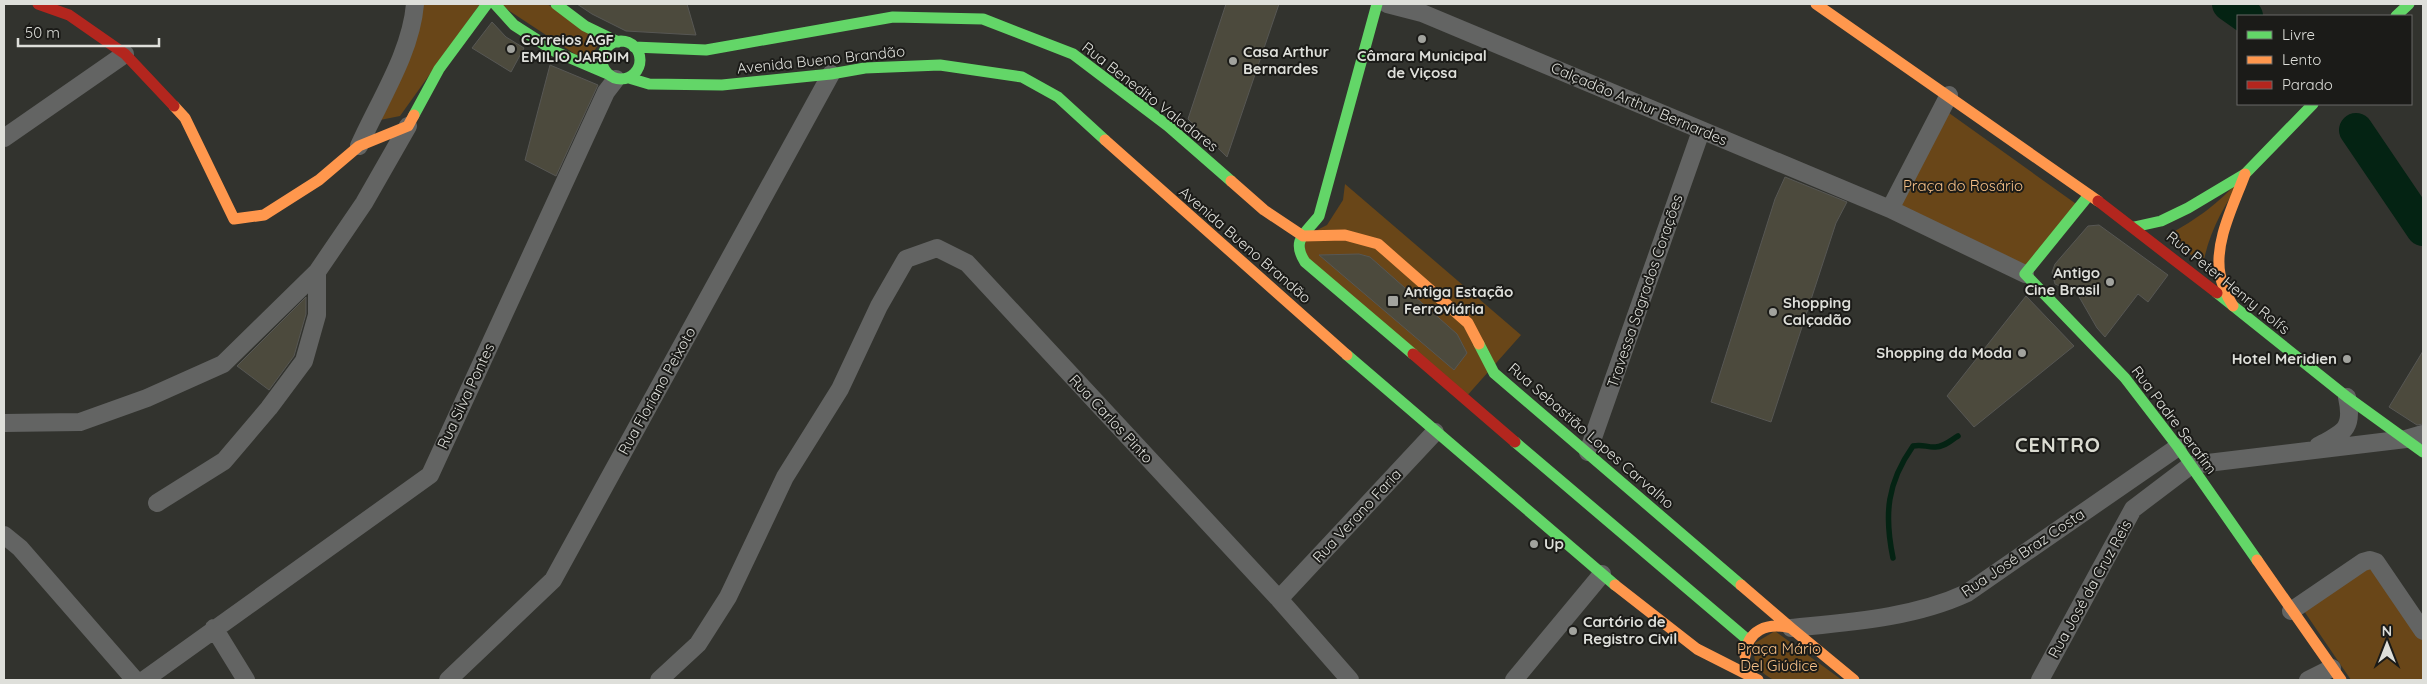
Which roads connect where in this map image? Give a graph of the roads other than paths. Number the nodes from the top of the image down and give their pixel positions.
1 (38, 4) edge
2 (415, 4) edge
3 (487, 4) edge
4 (495, 4) edge
5 (556, 4) edge
6 (1377, 4) edge
7 (1387, 4) edge
8 (1816, 4) edge
9 (2409, 4) edge
10 (2397, 15) edge
11 (618, 42) junction
12 (634, 47) junction
13 (125, 54) junction
14 (831, 74) junction
15 (618, 77) junction
16 (1949, 95) junction
17 (2312, 105) edge
18 (408, 126) junction
19 (1701, 131) junction
20 (4, 138) edge
21 (359, 146) junction
22 (2245, 174) junction
23 (2088, 195) junction
24 (1890, 209) junction
25 (2134, 227) junction
26 (1303, 236) junction
27 (317, 272) junction
28 (2025, 274) junction
29 (2233, 306) junction
30 (2347, 398) junction
31 (4, 423) edge
32 (1435, 432) junction
33 (2423, 434) edge
34 (2406, 439) junction
35 (2178, 447) junction
36 (2311, 450) junction
37 (1588, 452) junction
38 (2423, 452) edge
39 (2191, 465) junction
40 (156, 503) dead end
41 (4, 535) edge
42 (1602, 574) junction
43 (1279, 599) junction
44 (2291, 611) junction
45 (214, 628) junction
46 (1791, 628) junction
47 (2423, 631) edge
48 (1748, 640) junction
49 (2337, 674) edge
50 (135, 680) edge
51 (144, 680) edge
52 (246, 680) edge
53 (448, 680) edge
54 (659, 680) edge
55 (1350, 680) edge
56 (1514, 680) edge
57 (1757, 680) edge
58 (1854, 680) edge
59 (2040, 680) edge
60 (2308, 680) edge

1 - 13 street
2 - 21 street
3 - 18 street
4 - 15 street, Avenida Bueno Brandão
5 - 11 street
6 - 26 street
7 - 19 street, Calçadão Arthur Bernardes
8 - 16 street, Rua Peter Henry Rolfs
9 - 10 street
11 - 12 street
11 - 15 street
12 - 15 street
12 - 26 street, Rua Benedito Valadares
13 - 20 street
13 - 21 street
14 - 15 street, Avenida Bueno Brandão
14 - 32 street, Avenida Bueno Brandão
14 - 53 street, Rua Floriano Peixoto
15 - 45 street, Rua Silva Pontes
16 - 23 street, Rua Peter Henry Rolfs
16 - 24 street
17 - 22 street
18 - 21 street
18 - 27 street
19 - 24 street, Calçadão Arthur Bernardes
19 - 37 street, Travessa Sagrados Corações
22 - 25 street
22 - 29 street
23 - 25 street, Rua Peter Henry Rolfs
23 - 28 street
24 - 28 street, Calçadão Arthur Bernardes
25 - 29 street, Rua Peter Henry Rolfs
26 - 37 street, Rua Sebastião Lopes Carvalho
26 - 48 street
27 - 31 street
27 - 40 street
28 - 35 street, Rua Padre Serafim
29 - 30 street, Rua Peter Henry Rolfs
30 - 34 street, Rua Peter Henry Rolfs
30 - 36 street
32 - 42 street, Avenida Bueno Brandão
32 - 43 street, Rua Verano Faria
33 - 34 street
34 - 36 street
34 - 38 street, Rua Peter Henry Rolfs
35 - 39 street, Rua Padre Serafim
35 - 46 street, Rua José Braz Costa
36 - 39 street
37 - 46 street, Rua Sebastião Lopes Carvalho
39 - 44 street, Rua Padre Serafim
39 - 59 street, Rua José da Cruz Reis
41 - 50 street
42 - 56 street
42 - 57 street, Avenida Bueno Brandão
43 - 54 street, Rua Carlos Pinto
43 - 55 street, Rua Carlos Pinto
44 - 47 street
44 - 49 street, Rua Padre Serafim
45 - 51 street, Rua Silva Pontes
45 - 52 street
46 - 48 street
46 - 58 street, Rua Sebastião Lopes Carvalho
48 - 57 street
49 - 60 street

